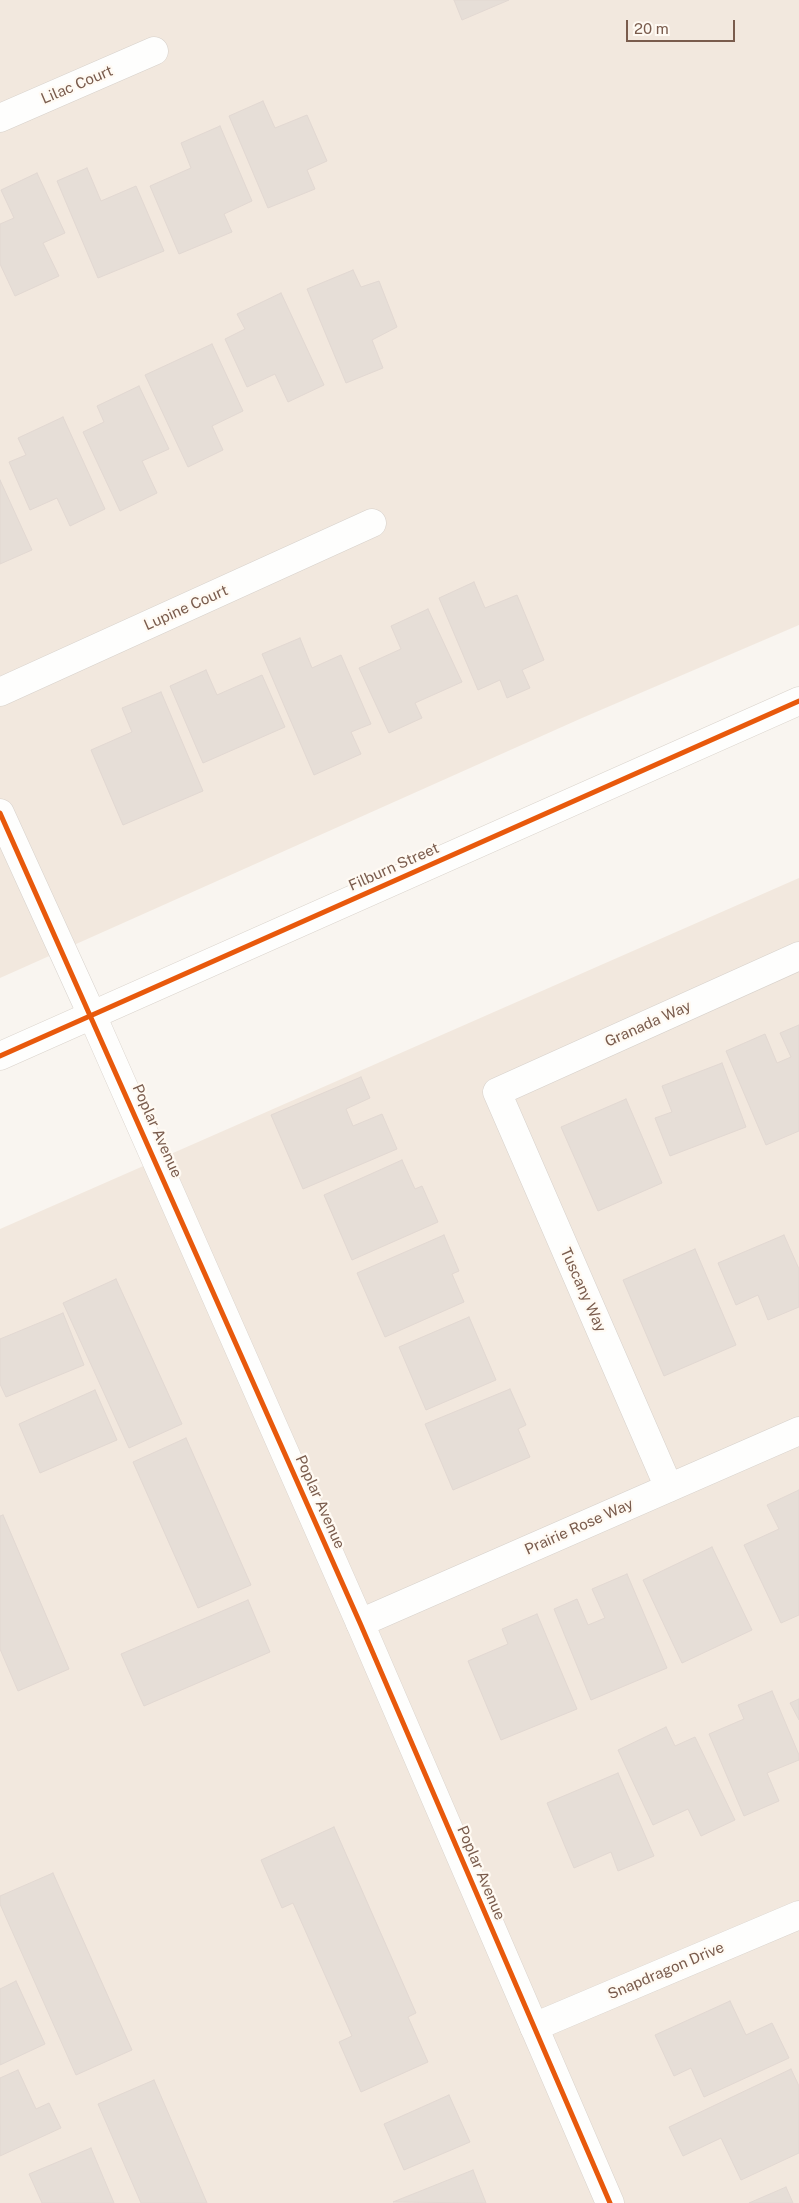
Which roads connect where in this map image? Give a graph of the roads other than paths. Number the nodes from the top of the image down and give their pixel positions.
1 (154, 51) dead end
2 (0, 118) edge
3 (372, 523) dead end
4 (0, 692) edge
5 (799, 701) edge
6 (0, 813) edge
7 (799, 956) edge
8 (92, 1015) junction
9 (0, 1056) edge
10 (496, 1092) joint
11 (799, 1431) edge
12 (669, 1488) junction
13 (360, 1622) junction
14 (799, 1915) edge
15 (534, 2027) junction
16 (610, 2203) edge

1 - 2 street, Lilac Court
3 - 4 street, Lupine Court
5 - 8 street, Filburn Street
6 - 8 street, Poplar Avenue
7 - 10 street, Granada Way
8 - 9 street, Filburn Street
8 - 13 street, Poplar Avenue
10 - 12 street, Tuscany Way
11 - 12 street, Prairie Rose Way
12 - 13 street, Prairie Rose Way
13 - 15 street, Poplar Avenue
14 - 15 street, Snapdragon Drive
15 - 16 street, Poplar Avenue

